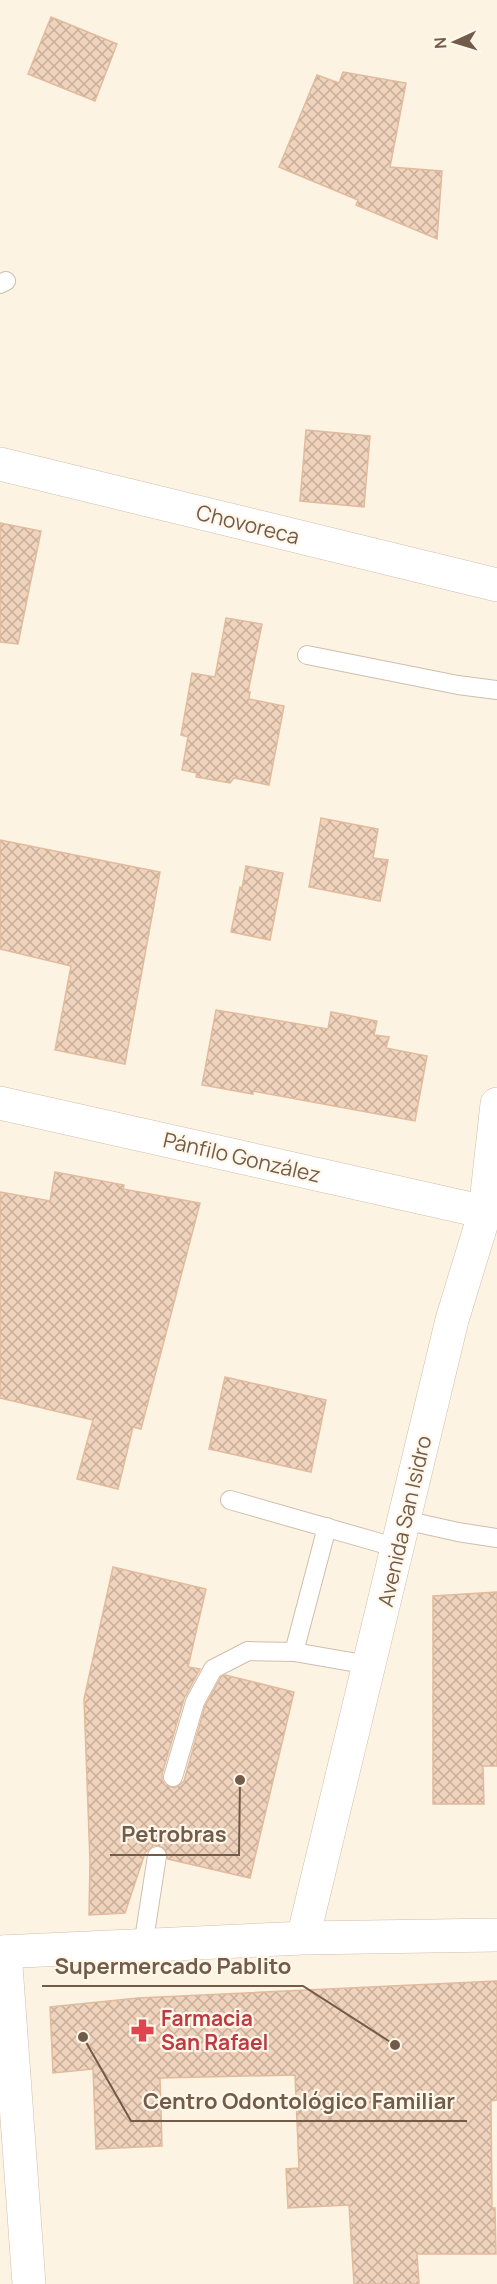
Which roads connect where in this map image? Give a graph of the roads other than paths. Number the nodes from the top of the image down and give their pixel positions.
1 (0, 464) edge
2 (497, 585) edge
3 (308, 655) dead end
4 (497, 690) edge
5 (0, 1103) edge
6 (497, 1104) edge
7 (491, 1212) edge
8 (230, 1500) dead end
9 (327, 1527) junction
10 (401, 1534) junction
11 (497, 1538) edge
12 (294, 1652) junction
13 (369, 1665) junction
14 (173, 1777) dead end
15 (157, 1856) dead end
16 (497, 1935) edge
17 (303, 1938) junction
18 (143, 1946) junction
19 (2, 1952) edge
20 (29, 2284) edge

1 - 2 street, Chovoreca
3 - 4 lane
5 - 7 street, Pánfilo González
6 - 7 street, Avenida San Isidro
7 - 10 street, Avenida San Isidro
8 - 9 lane
9 - 10 lane
9 - 12 lane
10 - 11 lane
10 - 13 street, Avenida San Isidro
12 - 13 lane
12 - 14 lane
13 - 17 street, Avenida San Isidro
15 - 18 lane
16 - 17 street
17 - 18 street
18 - 19 street
19 - 20 street

